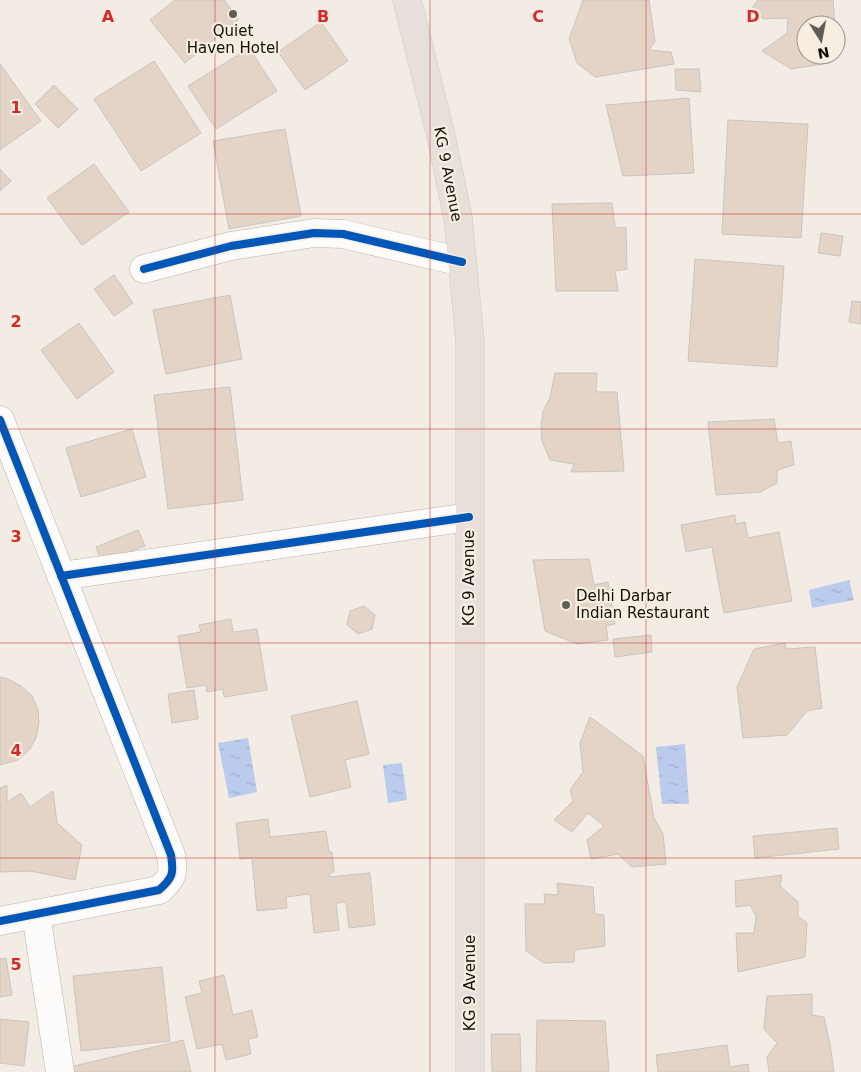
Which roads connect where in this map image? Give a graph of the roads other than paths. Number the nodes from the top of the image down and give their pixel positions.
1 (407, 0) edge
2 (462, 262) junction
3 (144, 269) dead end
4 (0, 420) edge
5 (469, 517) junction
6 (61, 576) junction
7 (36, 914) junction
8 (0, 921) edge
9 (60, 1072) edge
10 (470, 1072) edge

1 - 2 main road, KG 9 Avenue
2 - 3 street
2 - 5 main road, KG 9 Avenue
4 - 6 street
5 - 6 street
5 - 10 main road, KG 9 Avenue
6 - 7 street
7 - 8 street
7 - 9 street

